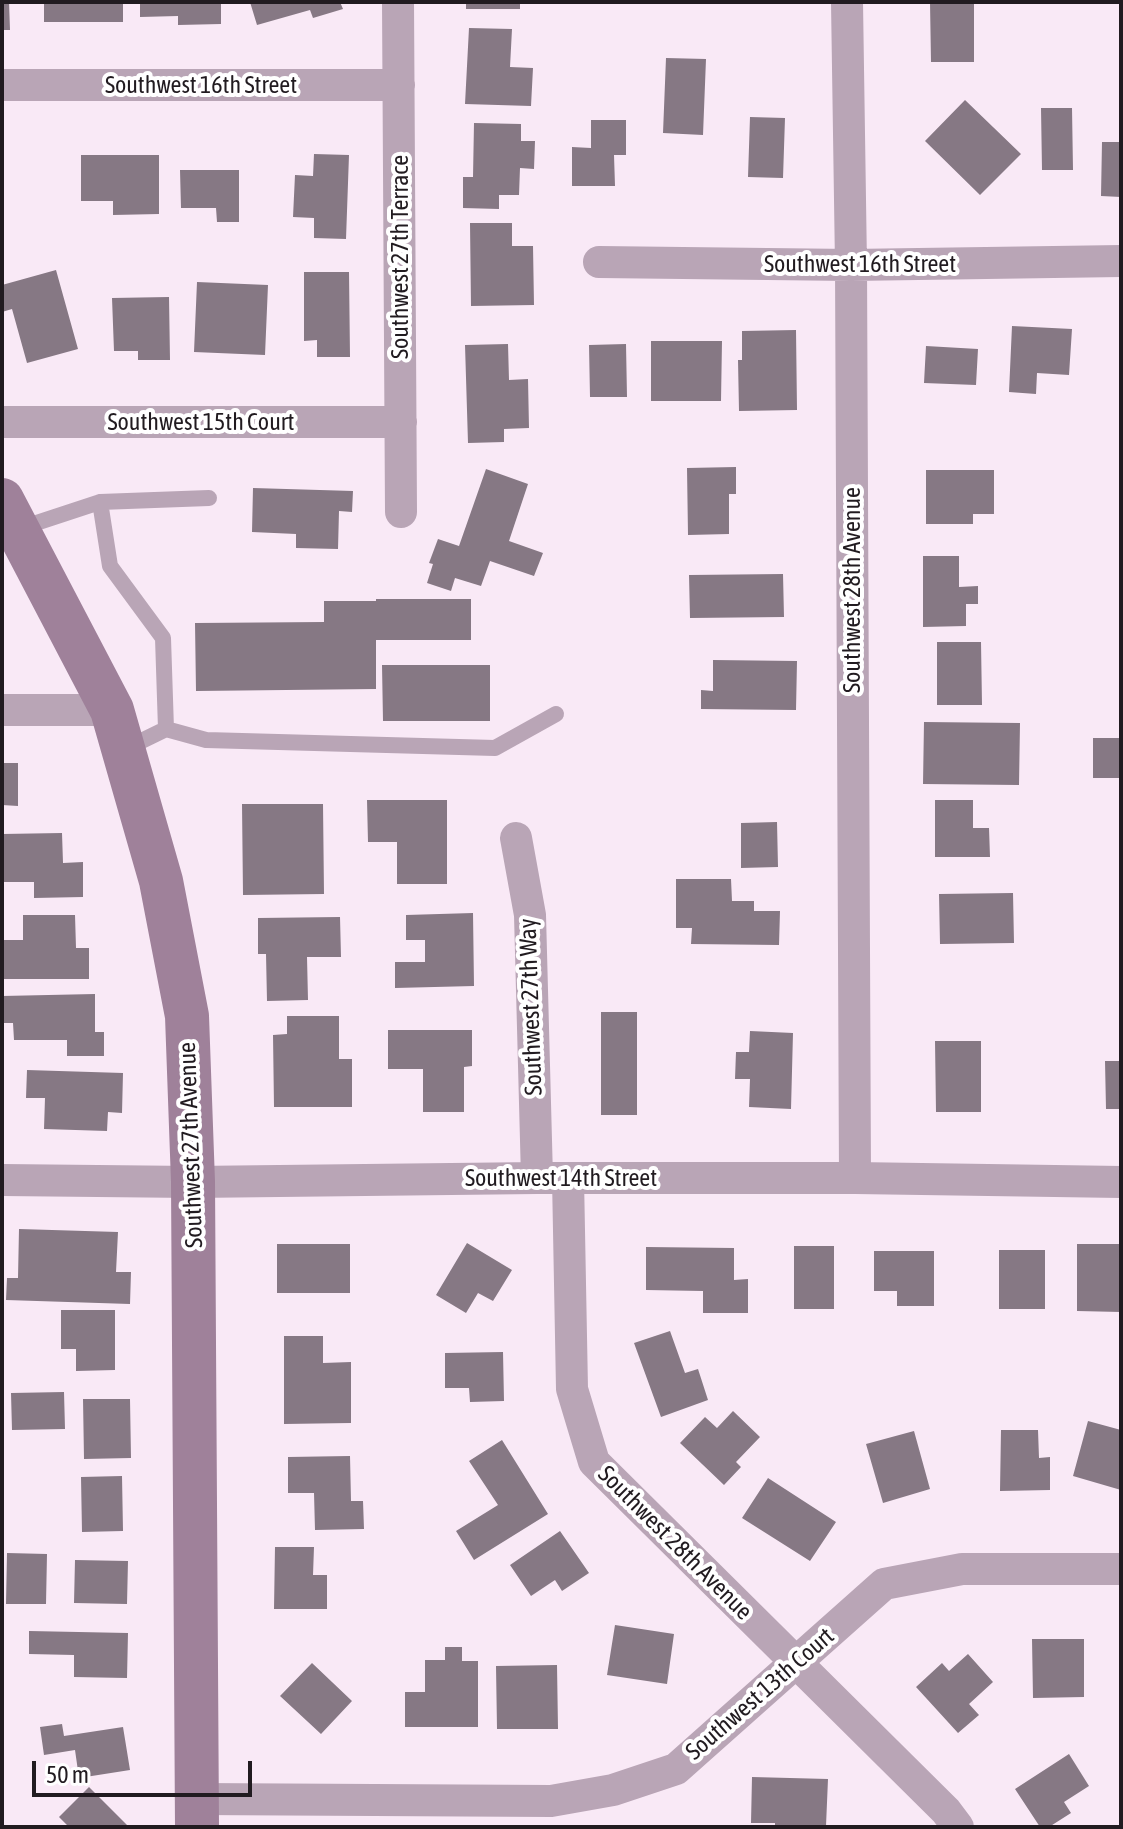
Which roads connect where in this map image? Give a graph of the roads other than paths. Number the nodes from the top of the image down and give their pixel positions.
1 (398, 2) edge
2 (847, 2) edge
3 (2, 85) edge
4 (399, 85) junction
5 (1121, 261) edge
6 (599, 262) dead end
7 (851, 265) junction
8 (2, 422) edge
9 (401, 422) junction
10 (209, 498) dead end
11 (100, 502) junction
12 (401, 512) dead end
13 (10, 514) edge
14 (2, 710) edge
15 (556, 714) dead end
16 (166, 729) junction
17 (118, 730) junction
18 (516, 838) dead end
19 (552, 1178) junction
20 (855, 1178) junction
21 (2, 1180) edge
22 (193, 1182) junction
23 (1121, 1182) edge
24 (1121, 1569) edge
25 (796, 1664) junction
26 (197, 1813) edge
27 (958, 1827) edge

1 - 4 street, Southwest 27th Terrace
2 - 7 street, Southwest 28th Avenue
3 - 4 street, Southwest 16th Street
4 - 9 street, Southwest 27th Terrace
5 - 7 street, Southwest 16th Street
6 - 7 street, Southwest 16th Street
7 - 20 street, Southwest 28th Avenue
8 - 9 street, Southwest 15th Court
9 - 12 street, Southwest 27th Terrace
10 - 11 lane
11 - 13 lane
11 - 16 lane
13 - 17 street, Southwest 27th Avenue
14 - 17 street
15 - 16 lane
16 - 17 lane
17 - 22 street, Southwest 27th Avenue
18 - 19 street, Southwest 27th Way
19 - 20 street, Southwest 14th Street
19 - 22 street, Southwest 14th Street
19 - 25 street, Southwest 28th Avenue
20 - 23 street, Southwest 14th Street
21 - 22 street, Southwest 14th Street
22 - 26 street, Southwest 27th Avenue
24 - 25 street, Southwest 13th Court
25 - 26 street, Southwest 13th Court
25 - 27 street, Southwest 28th Avenue

